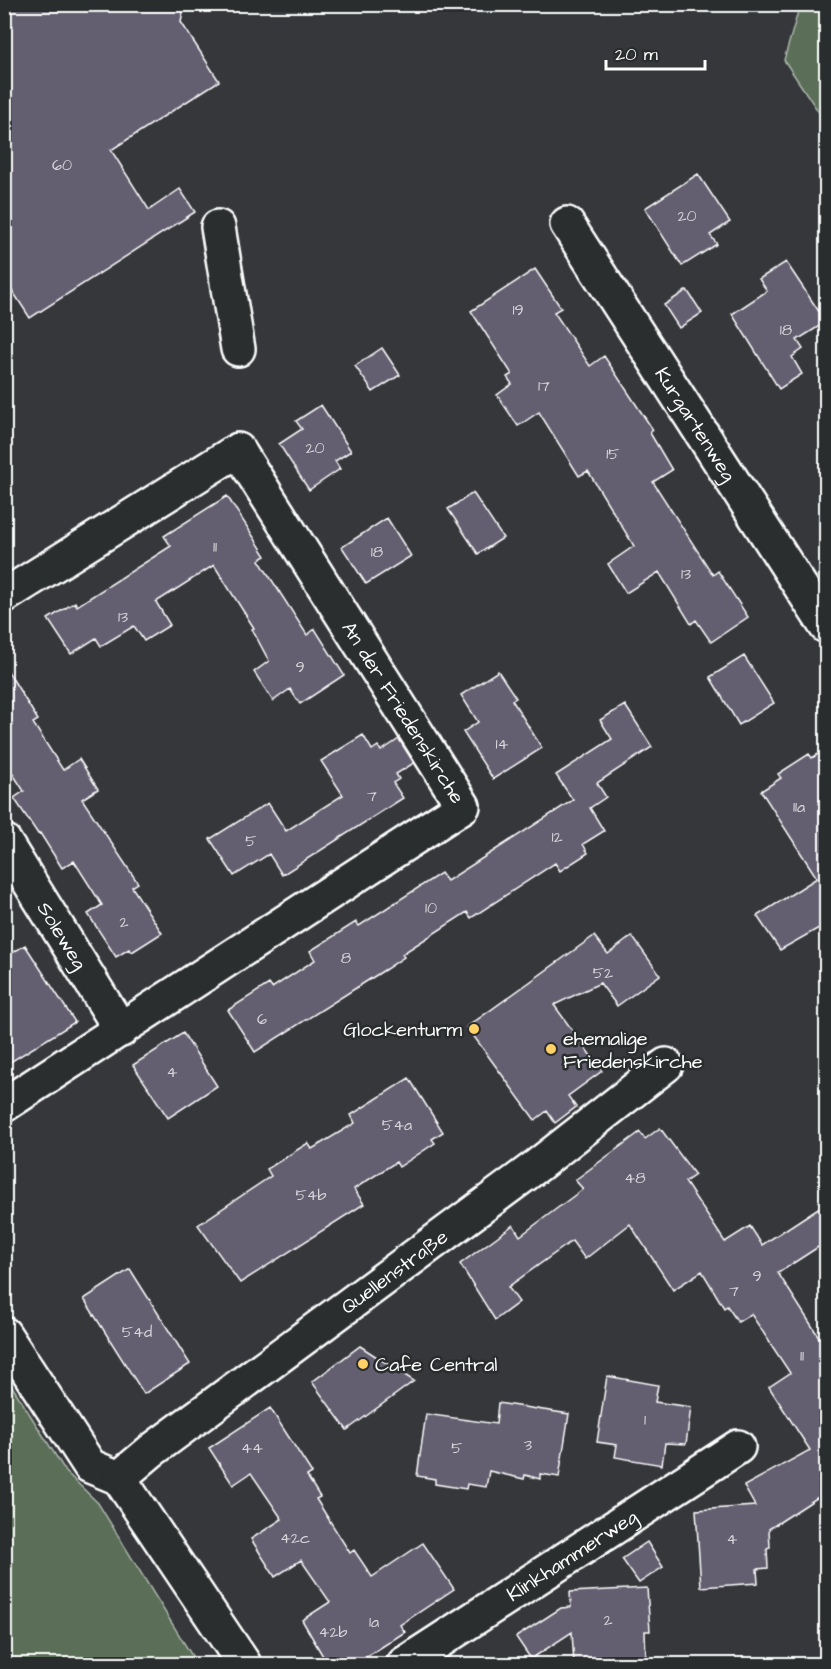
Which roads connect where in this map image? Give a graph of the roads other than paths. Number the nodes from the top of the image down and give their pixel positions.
1 (567, 224) dead end
2 (218, 228) dead end
3 (238, 349) dead end
4 (4, 596) edge
5 (826, 626) edge
6 (4, 841) edge
7 (122, 1030) junction
8 (666, 1065) dead end
9 (4, 1105) edge
10 (4, 1334) edge
11 (738, 1447) dead end
12 (119, 1478) junction
13 (244, 1665) edge
14 (404, 1665) edge

1 - 5 street, Kurgartenweg
2 - 3 street
4 - 7 street, An der Friedenskirche
6 - 7 street, Soleweg
7 - 9 street, An der Friedenskirche
8 - 12 street, Quellenstraße
10 - 12 street
11 - 14 street, Klinkhammerweg
12 - 13 street

